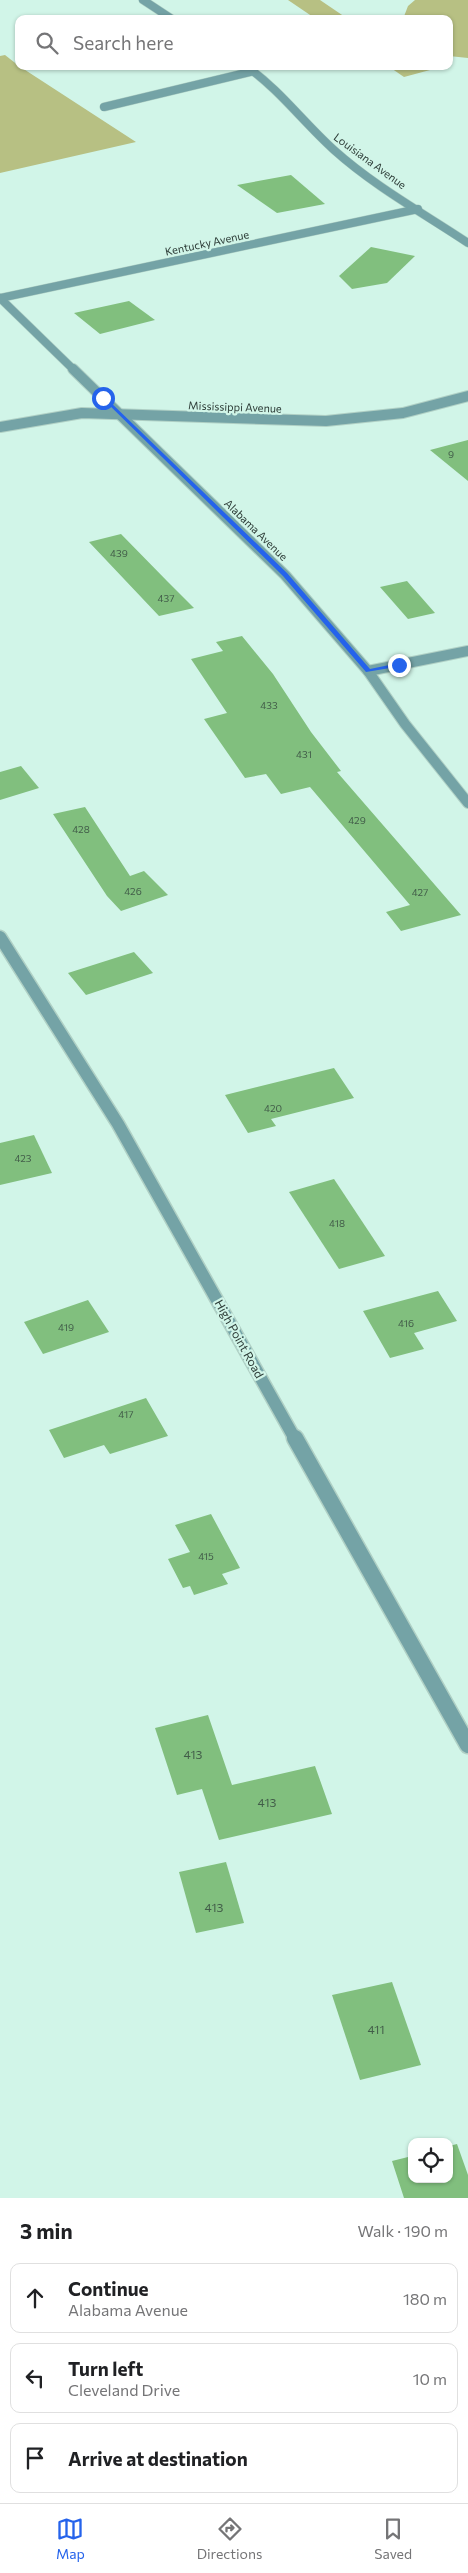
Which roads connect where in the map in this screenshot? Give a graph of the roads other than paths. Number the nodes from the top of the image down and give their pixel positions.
1 (143, 0) edge
2 (166, 15) edge
3 (254, 71) joint
4 (104, 107) dead end
5 (418, 210) junction
6 (468, 244) edge
7 (0, 298) edge
8 (468, 396) edge
9 (118, 413) junction
10 (0, 427) edge
11 (468, 651) edge
12 (368, 671) junction
13 (468, 803) edge
14 (0, 937) edge
15 (468, 1746) edge

1 - 2 street
3 - 4 street
3 - 5 street, Louisiana Avenue
5 - 6 street, Louisiana Avenue
5 - 7 street, Kentucky Avenue
7 - 9 street, Alabama Avenue
8 - 9 street, Mississippi Avenue
9 - 10 street, Mississippi Avenue
9 - 12 street, Alabama Avenue
11 - 12 street
12 - 13 street, Alabama Avenue
14 - 15 street, High Point Road

